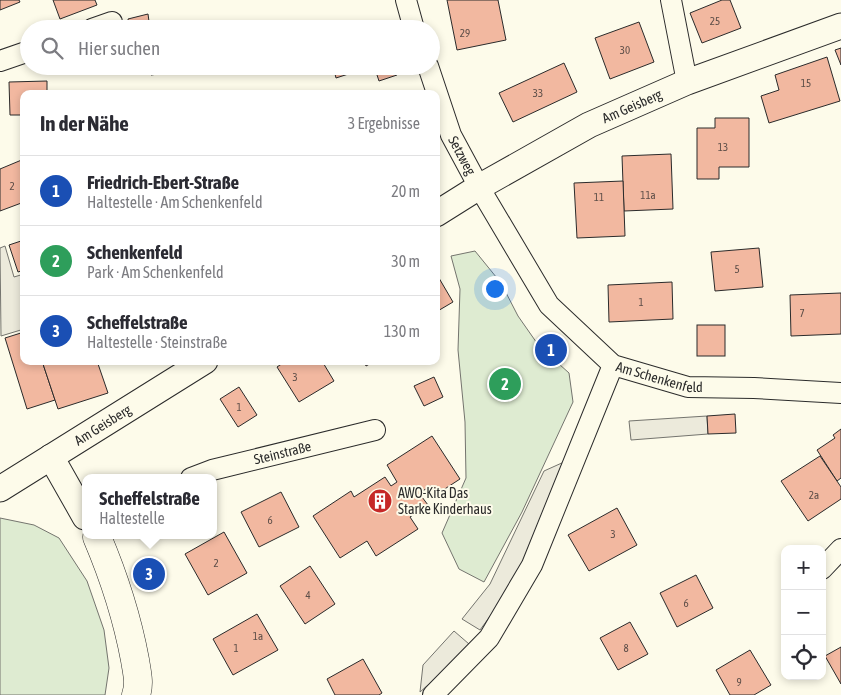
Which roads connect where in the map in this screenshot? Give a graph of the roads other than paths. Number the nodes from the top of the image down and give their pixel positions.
1 (406, 0) edge
2 (671, 0) edge
3 (412, 20) edge
4 (841, 26) edge
5 (20, 54) edge
6 (0, 61) edge
7 (431, 75) edge
8 (687, 82) junction
9 (436, 90) edge
10 (440, 101) edge
11 (479, 187) junction
12 (440, 211) edge
13 (199, 365) edge
14 (613, 366) junction
15 (841, 393) edge
16 (375, 430) dead end
17 (51, 457) junction
18 (202, 474) edge
19 (0, 489) edge
20 (82, 509) edge
21 (98, 539) edge
22 (841, 549) edge
23 (826, 565) edge
24 (136, 695) edge
25 (433, 695) edge

1 - 3 street
2 - 8 street
4 - 8 street, Am Geisberg
5 - 6 street
7 - 9 street, Setzweg
8 - 11 street, Am Geisberg
10 - 11 street, Setzweg
11 - 12 street, Am Geisberg
11 - 14 street, Am Schenkenfeld
13 - 17 street, Am Geisberg
14 - 15 street, Am Schenkenfeld
14 - 25 street
16 - 18 street, Steinstraße
17 - 19 street, Am Geisberg
17 - 20 street
21 - 24 main road
22 - 23 street

